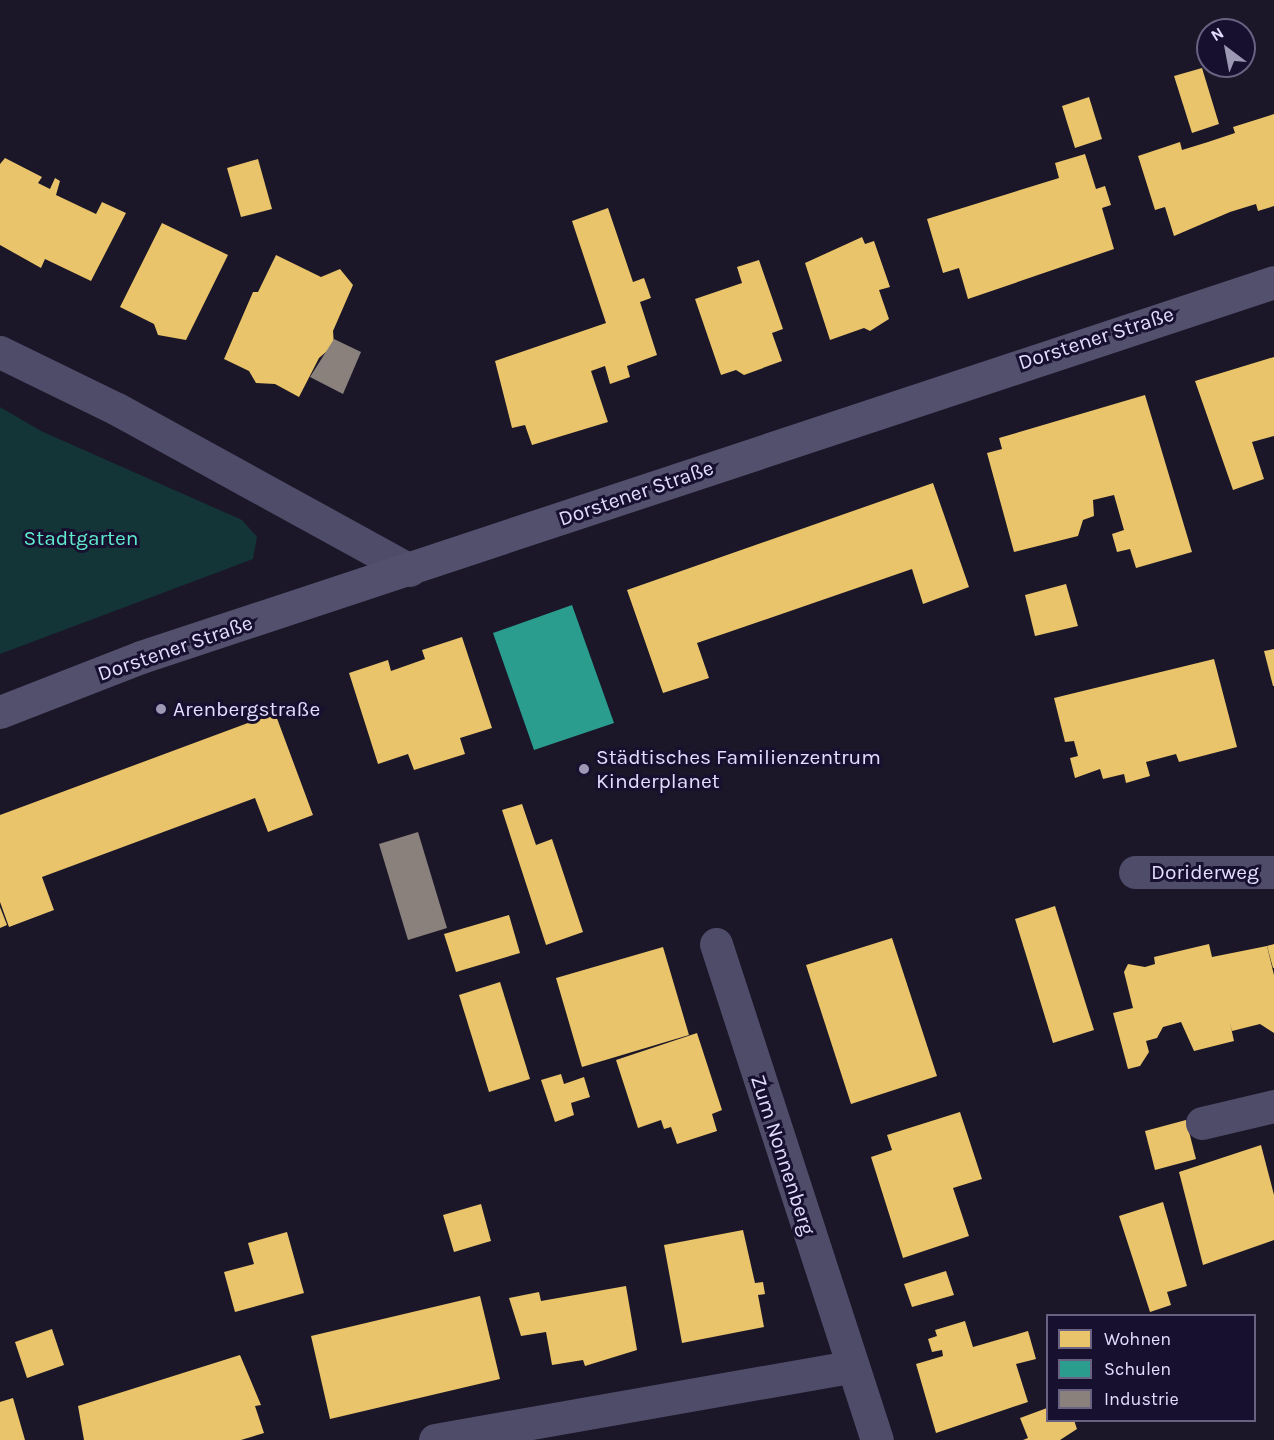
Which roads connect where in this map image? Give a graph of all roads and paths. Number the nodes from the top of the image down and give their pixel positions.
1 (1274, 282) edge
2 (0, 352) edge
3 (410, 570) junction
4 (0, 712) edge
5 (1135, 872) dead end
6 (1274, 872) edge
7 (716, 944) dead end
8 (1274, 1106) edge
9 (1202, 1123) dead end
10 (850, 1367) junction
11 (440, 1439) edge
12 (877, 1440) edge

1 - 3 main road, Dorstener Straße
2 - 3 street
3 - 4 main road, Dorstener Straße
5 - 6 street, Doriderweg
7 - 10 street, Zum Nonnenberg
8 - 9 street
10 - 11 street
10 - 12 street, Zum Nonnenberg

